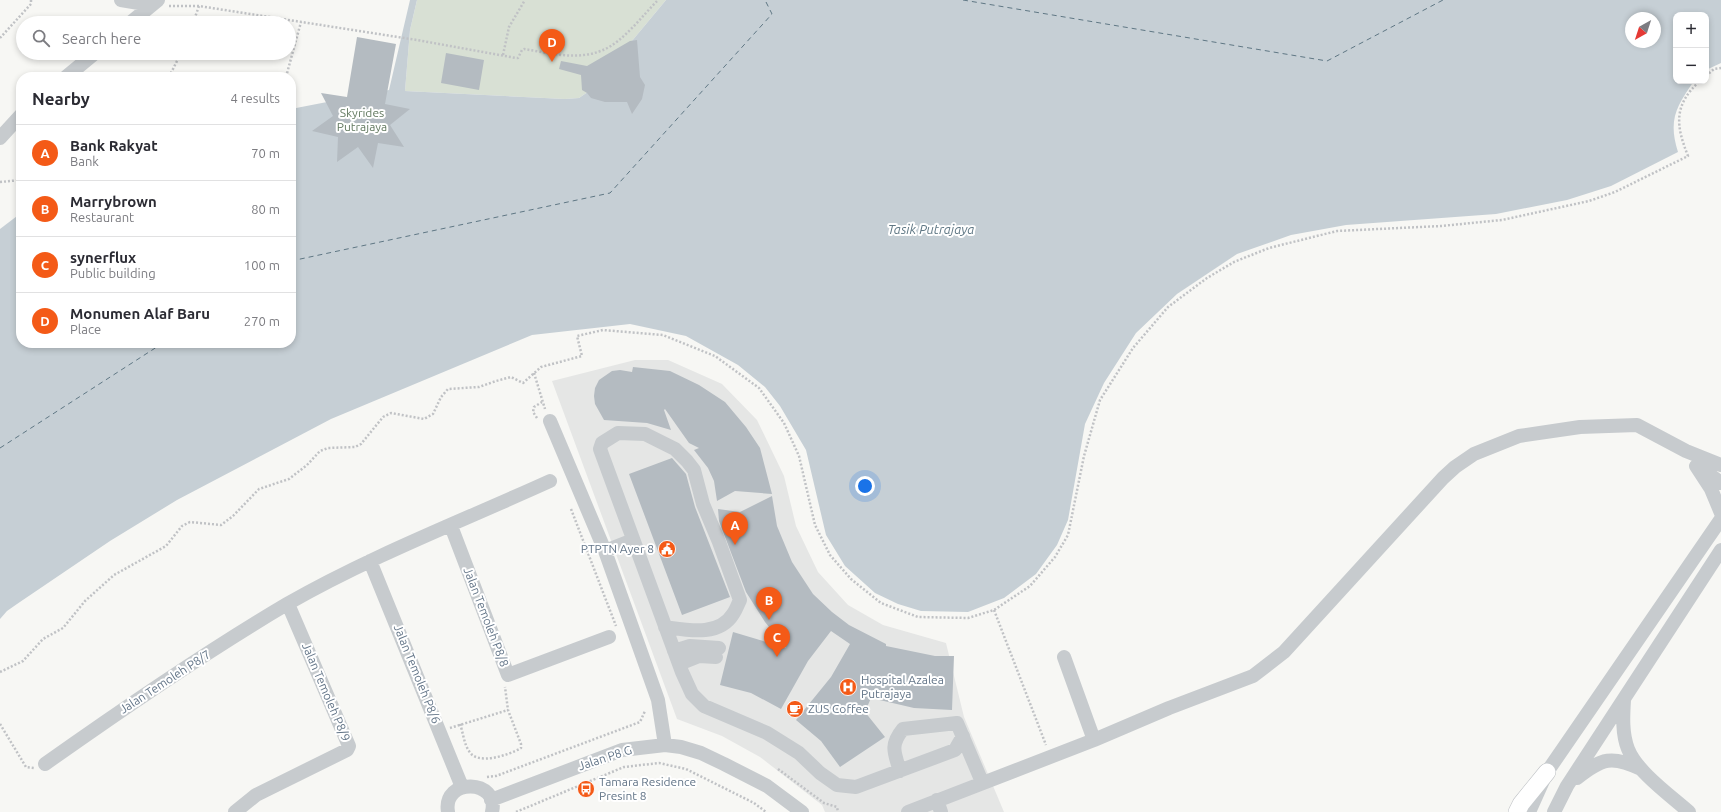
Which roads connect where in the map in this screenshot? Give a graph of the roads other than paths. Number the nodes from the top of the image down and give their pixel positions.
1 (122, 0) edge
2 (154, 3) edge
3 (138, 16) edge
4 (87, 60) edge
5 (72, 72) edge
6 (16, 120) edge
7 (0, 138) edge
8 (550, 421) road end
9 (1721, 456) edge
10 (1700, 461) junction
11 (1721, 465) edge
12 (550, 481) dead end
13 (1721, 483) edge
14 (1721, 513) edge
15 (1721, 519) edge
16 (451, 526) junction
17 (633, 540) junction
18 (1721, 550) edge
19 (605, 551) junction
20 (370, 561) junction
21 (288, 604) junction
22 (666, 627) junction
23 (609, 637) dead end
24 (719, 652) dead end
25 (677, 657) junction
26 (1064, 657) dead end
27 (1624, 700) junction
28 (963, 736) junction
29 (1094, 740) junction
30 (665, 745) junction
31 (955, 750) junction
32 (974, 762) junction
33 (45, 764) road end
34 (1643, 770) junction
35 (900, 771) junction
36 (1547, 772) junction
37 (982, 782) junction
38 (1567, 786) junction
39 (462, 787) junction
40 (492, 806) edge
41 (939, 806) edge
42 (235, 812) edge
43 (448, 812) edge
44 (802, 812) edge
45 (908, 812) edge
46 (1517, 812) edge
47 (1529, 812) edge
48 (1554, 812) edge
49 (1689, 812) edge

1 - 2 street
2 - 3 street
4 - 5 street
6 - 7 street
8 - 19 street
9 - 10 street
10 - 11 street
10 - 13 street
10 - 14 street
10 - 29 street
12 - 16 street, Jalan Temoleh P8/7
15 - 36 street
16 - 20 street, Jalan Temoleh P8/7
16 - 23 street, Jalan Temoleh P8/8
17 - 19 street
17 - 22 street
17 - 22 street
18 - 27 street
19 - 30 street
20 - 21 street, Jalan Temoleh P8/7
20 - 39 street, Jalan Temoleh P8/6
21 - 33 street, Jalan Temoleh P8/7
21 - 42 street, Jalan Temoleh P8/9
22 - 25 street
24 - 25 street
25 - 35 street
26 - 29 street
27 - 34 street
27 - 38 street
28 - 31 street
28 - 32 street
28 - 35 street
29 - 37 street
30 - 40 street, Jalan P8 G
30 - 44 street, Jalan P8 G
31 - 32 street
31 - 35 street
32 - 37 street
34 - 38 street
34 - 49 street
36 - 46 main road
36 - 47 street
37 - 41 street
38 - 48 street
39 - 40 street
39 - 43 street
41 - 45 street

